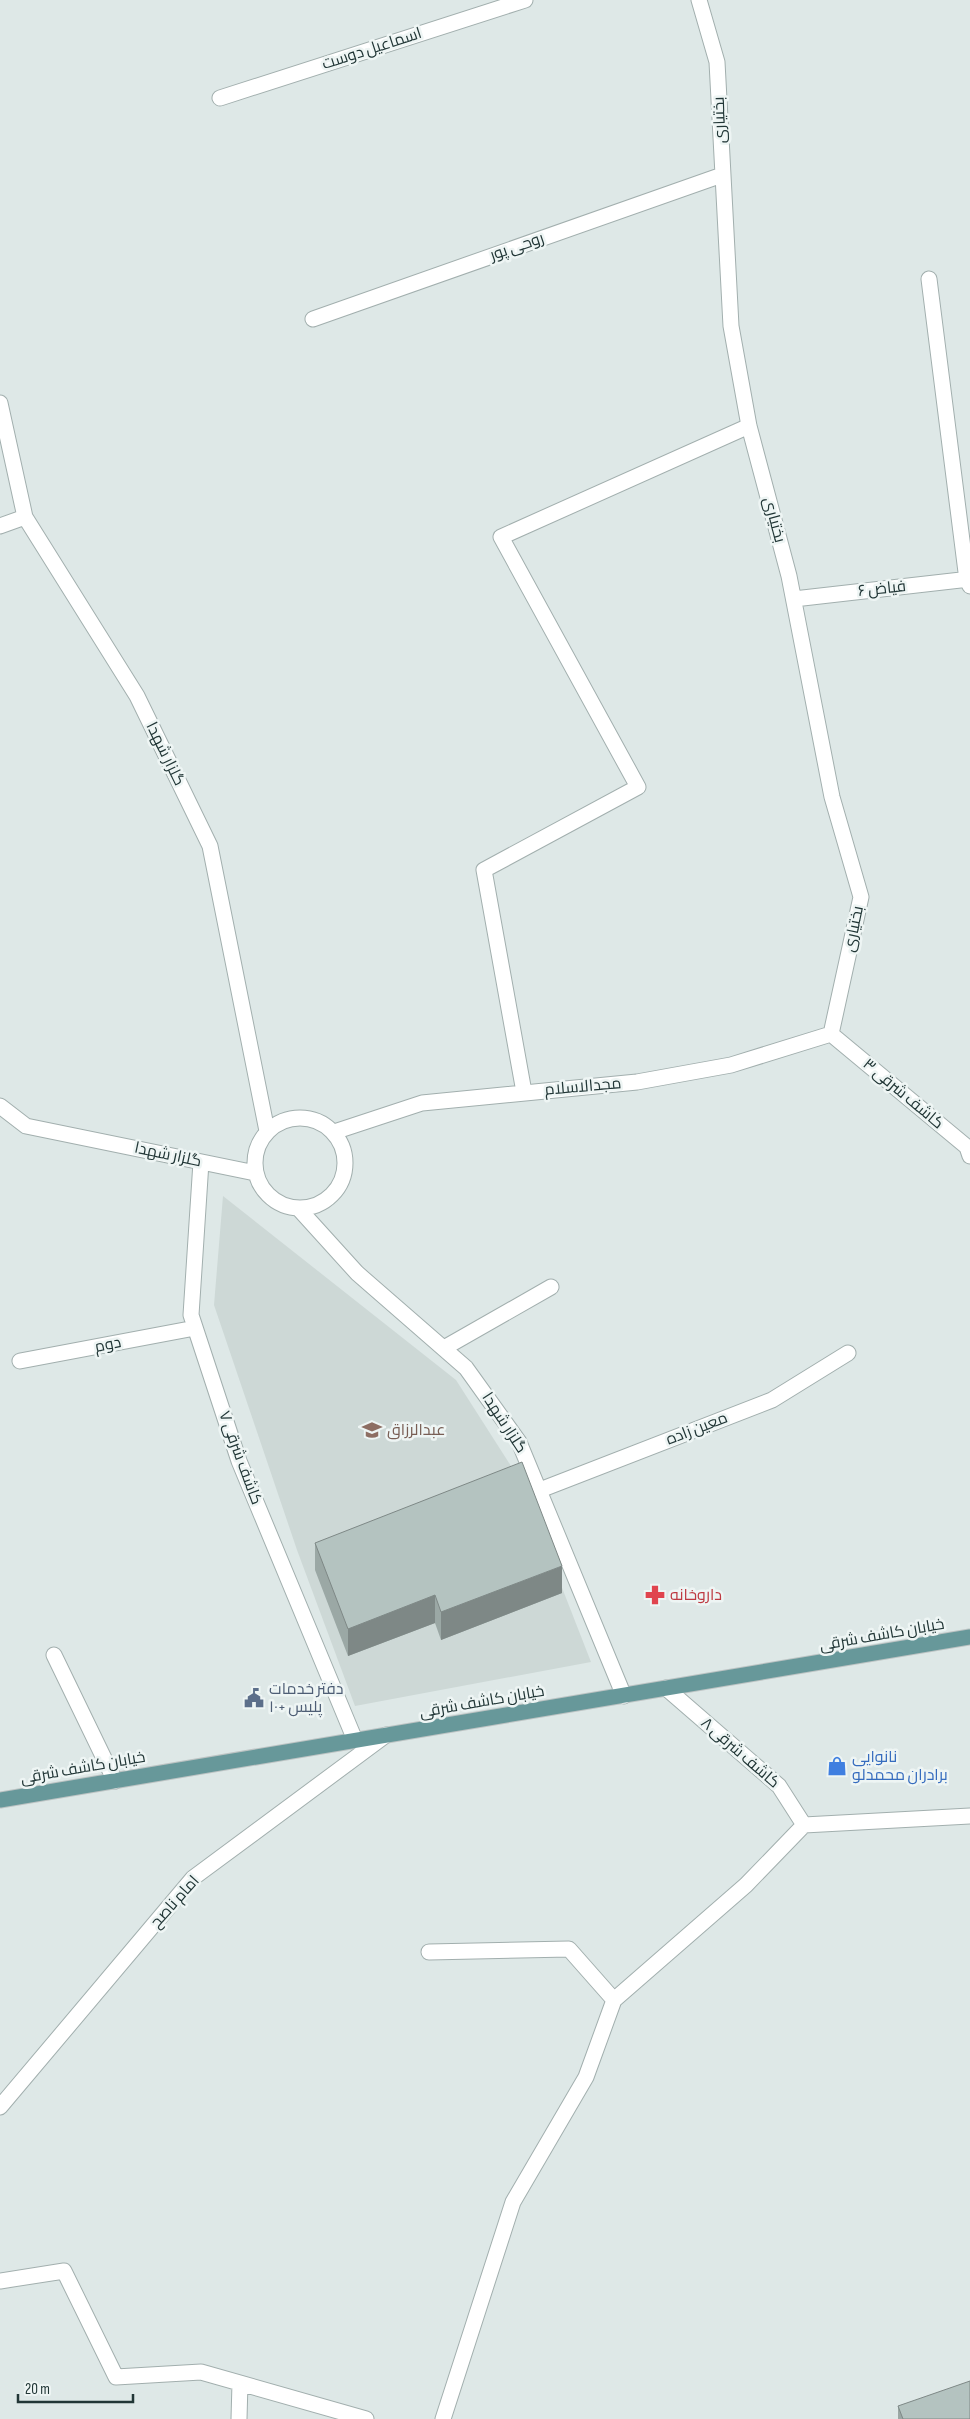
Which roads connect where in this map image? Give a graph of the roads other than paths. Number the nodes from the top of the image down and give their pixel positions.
1 (525, 0) edge
2 (699, 0) edge
3 (220, 98) dead end
4 (722, 175) junction
5 (929, 279) dead end
6 (313, 319) dead end
7 (0, 403) edge
8 (749, 426) junction
9 (25, 517) junction
10 (0, 526) edge
11 (969, 582) edge
12 (794, 599) junction
13 (832, 1034) junction
14 (524, 1092) junction
15 (0, 1106) edge
16 (267, 1131) junction
17 (334, 1132) junction
18 (969, 1149) edge
19 (201, 1162) junction
20 (255, 1173) junction
21 (299, 1209) junction
22 (551, 1287) dead end
23 (195, 1328) junction
24 (444, 1348) junction
25 (848, 1354) dead end
26 (20, 1361) dead end
27 (540, 1490) junction
28 (970, 1638) edge
29 (54, 1655) dead end
30 (666, 1688) junction
31 (624, 1696) junction
32 (386, 1735) junction
33 (355, 1740) junction
34 (115, 1781) junction
35 (0, 1800) edge
36 (970, 1816) edge
37 (804, 1825) junction
38 (430, 1952) dead end
39 (614, 2000) junction
40 (0, 2107) edge
41 (0, 2281) edge
42 (240, 2383) junction
43 (239, 2419) edge
44 (366, 2419) edge
45 (443, 2419) edge

1 - 3 street, اسماعیل دوست
2 - 4 street, بختیاری
4 - 6 street, روحی پور
4 - 8 street, بختیاری
5 - 11 street
7 - 9 street, گلزار شهدا
8 - 12 street, بختیاری
8 - 14 street
9 - 10 street
9 - 16 street, گلزار شهدا
11 - 12 street, فیاض ۶
12 - 13 street, بختیاری
13 - 14 street, مجدالاسلام
13 - 18 street, کاشف شرقی ۳
14 - 17 street, مجدالاسلام
15 - 19 street, گلزار شهدا
16 - 17 street
16 - 20 street
17 - 21 street
19 - 20 street, گلزار شهدا
19 - 23 street, کاشف شرقی ۷
20 - 21 street
21 - 24 street, گلزار شهدا
22 - 24 street
23 - 26 street, دوم
23 - 33 street, کاشف شرقی ۷
24 - 27 street, گلزار شهدا
25 - 27 street, معین زاده
27 - 31 street, گلزار شهدا
28 - 30 main road, خیابان کاشف شرقی
29 - 34 street
30 - 31 main road, خیابان کاشف شرقی
30 - 37 street, کاشف شرقی ۸
31 - 32 main road, خیابان کاشف شرقی
32 - 33 main road, خیابان کاشف شرقی
32 - 40 street, امام ناصح
33 - 34 main road, خیابان کاشف شرقی
34 - 35 main road, خیابان کاشف شرقی
36 - 37 street
37 - 39 street
38 - 39 street
39 - 45 street
41 - 42 street
42 - 43 street
42 - 44 street

